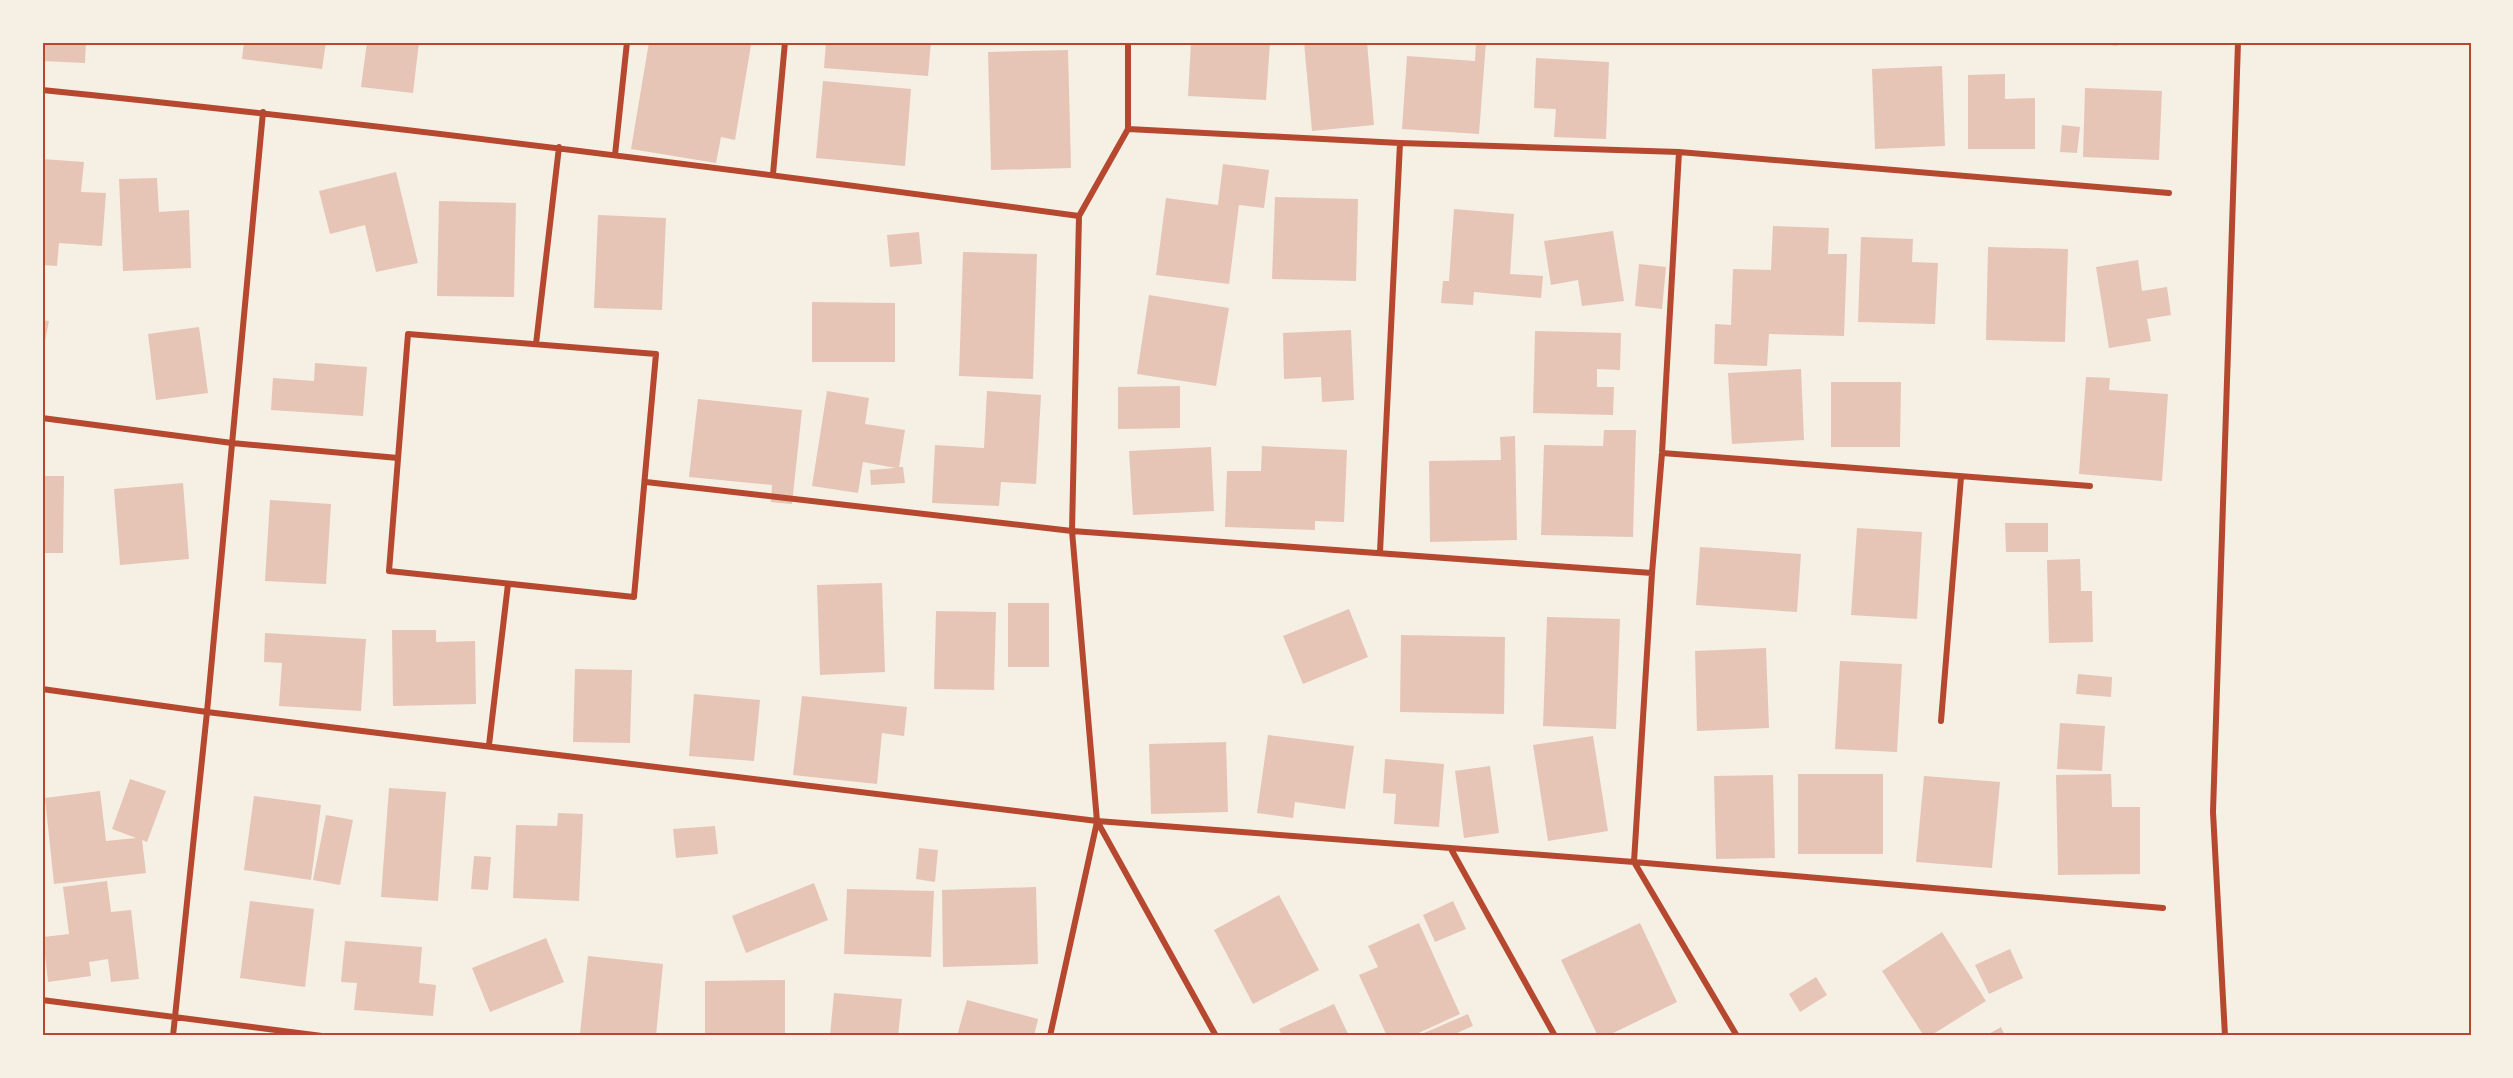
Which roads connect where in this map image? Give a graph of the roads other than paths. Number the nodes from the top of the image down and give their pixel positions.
1 (627, 42) edge
2 (785, 42) edge
3 (1128, 42) edge
4 (2238, 42) edge
5 (42, 90) edge
6 (263, 112) junction
7 (1128, 129) junction
8 (1400, 143) junction
9 (559, 147) junction
10 (1679, 152) junction
11 (615, 155) junction
12 (773, 174) junction
13 (2169, 193) dead end
14 (1079, 216) junction
15 (536, 344) junction
16 (42, 418) edge
17 (232, 443) junction
18 (1662, 453) junction
19 (398, 458) junction
20 (1960, 477) junction
21 (646, 482) junction
22 (2090, 486) dead end
23 (1072, 531) junction
24 (1380, 552) junction
25 (1652, 573) junction
26 (508, 584) junction
27 (42, 689) edge
28 (207, 711) junction
29 (1941, 721) dead end
30 (489, 745) junction
31 (1097, 821) junction
32 (1451, 849) junction
33 (1634, 862) junction
34 (2163, 908) dead end
35 (42, 1000) edge
36 (176, 1017) junction
37 (173, 1036) edge
38 (322, 1036) edge
39 (1050, 1036) edge
40 (1216, 1036) edge
41 (1556, 1036) edge
42 (1737, 1036) edge
43 (2225, 1036) edge

1 - 11 street
2 - 12 street
3 - 7 street
4 - 43 street
5 - 6 street
6 - 9 street
6 - 17 street
7 - 8 street
7 - 14 street
8 - 10 street
8 - 24 street
9 - 11 street
9 - 15 street
10 - 13 street
10 - 18 street
11 - 12 street
12 - 14 street
14 - 23 street
15 - 19 street
15 - 21 street
16 - 17 street
17 - 19 street
17 - 28 street
18 - 20 street
18 - 25 street
19 - 26 street
20 - 22 street
20 - 29 street
21 - 23 street
21 - 26 street
23 - 24 street
23 - 31 street
24 - 25 street
25 - 33 street
26 - 30 street
27 - 28 street
28 - 30 street
28 - 36 street
30 - 31 street
31 - 32 street
31 - 39 street
31 - 40 street
32 - 33 street
32 - 41 street
33 - 34 street
33 - 42 street
35 - 36 street
36 - 37 street
36 - 38 street

